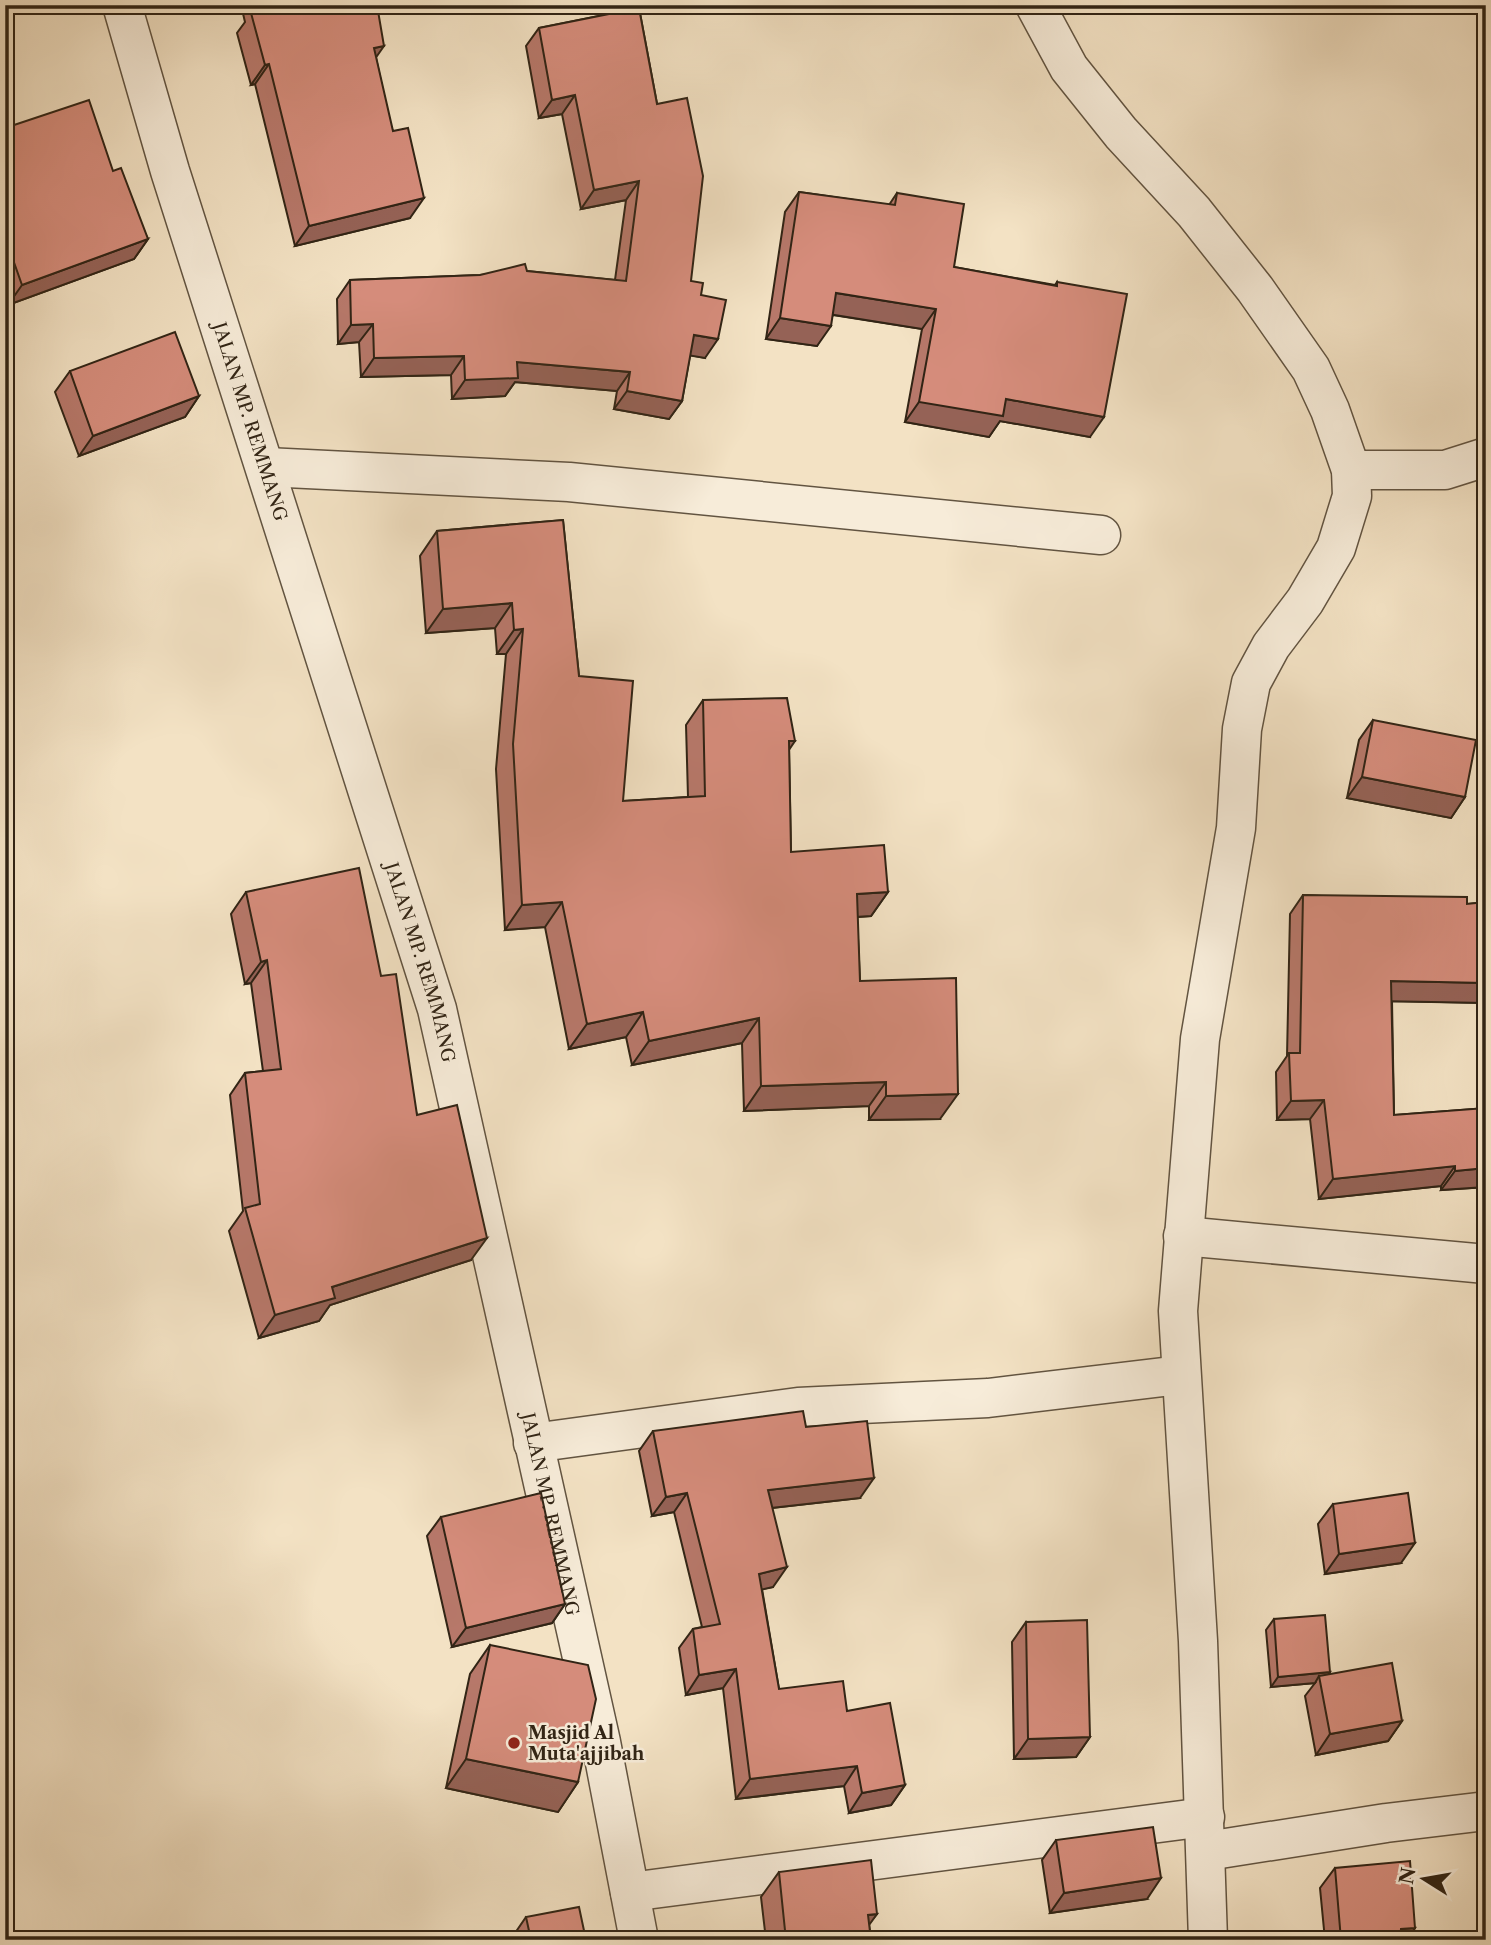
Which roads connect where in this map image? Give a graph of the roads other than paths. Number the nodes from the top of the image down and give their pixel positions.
1 (122, 5) edge
2 (1035, 5) edge
3 (1486, 457) edge
4 (266, 467) junction
5 (1351, 470) junction
6 (1101, 535) dead end
7 (1182, 1236) junction
8 (1486, 1264) edge
9 (1180, 1375) junction
10 (533, 1443) junction
11 (1486, 1811) edge
12 (1206, 1834) junction
13 (630, 1892) junction
14 (639, 1940) edge
15 (1208, 1940) edge

1 - 4 street, JALAN MP. REMMANG
2 - 5 street
3 - 5 street
4 - 6 street
4 - 10 street, JALAN MP. REMMANG
5 - 7 street
7 - 8 street
7 - 9 street
9 - 10 street
9 - 12 street
10 - 13 street, JALAN MP. REMMANG
11 - 12 street
12 - 13 street
12 - 15 street
13 - 14 street, JALAN MP. REMMANG

